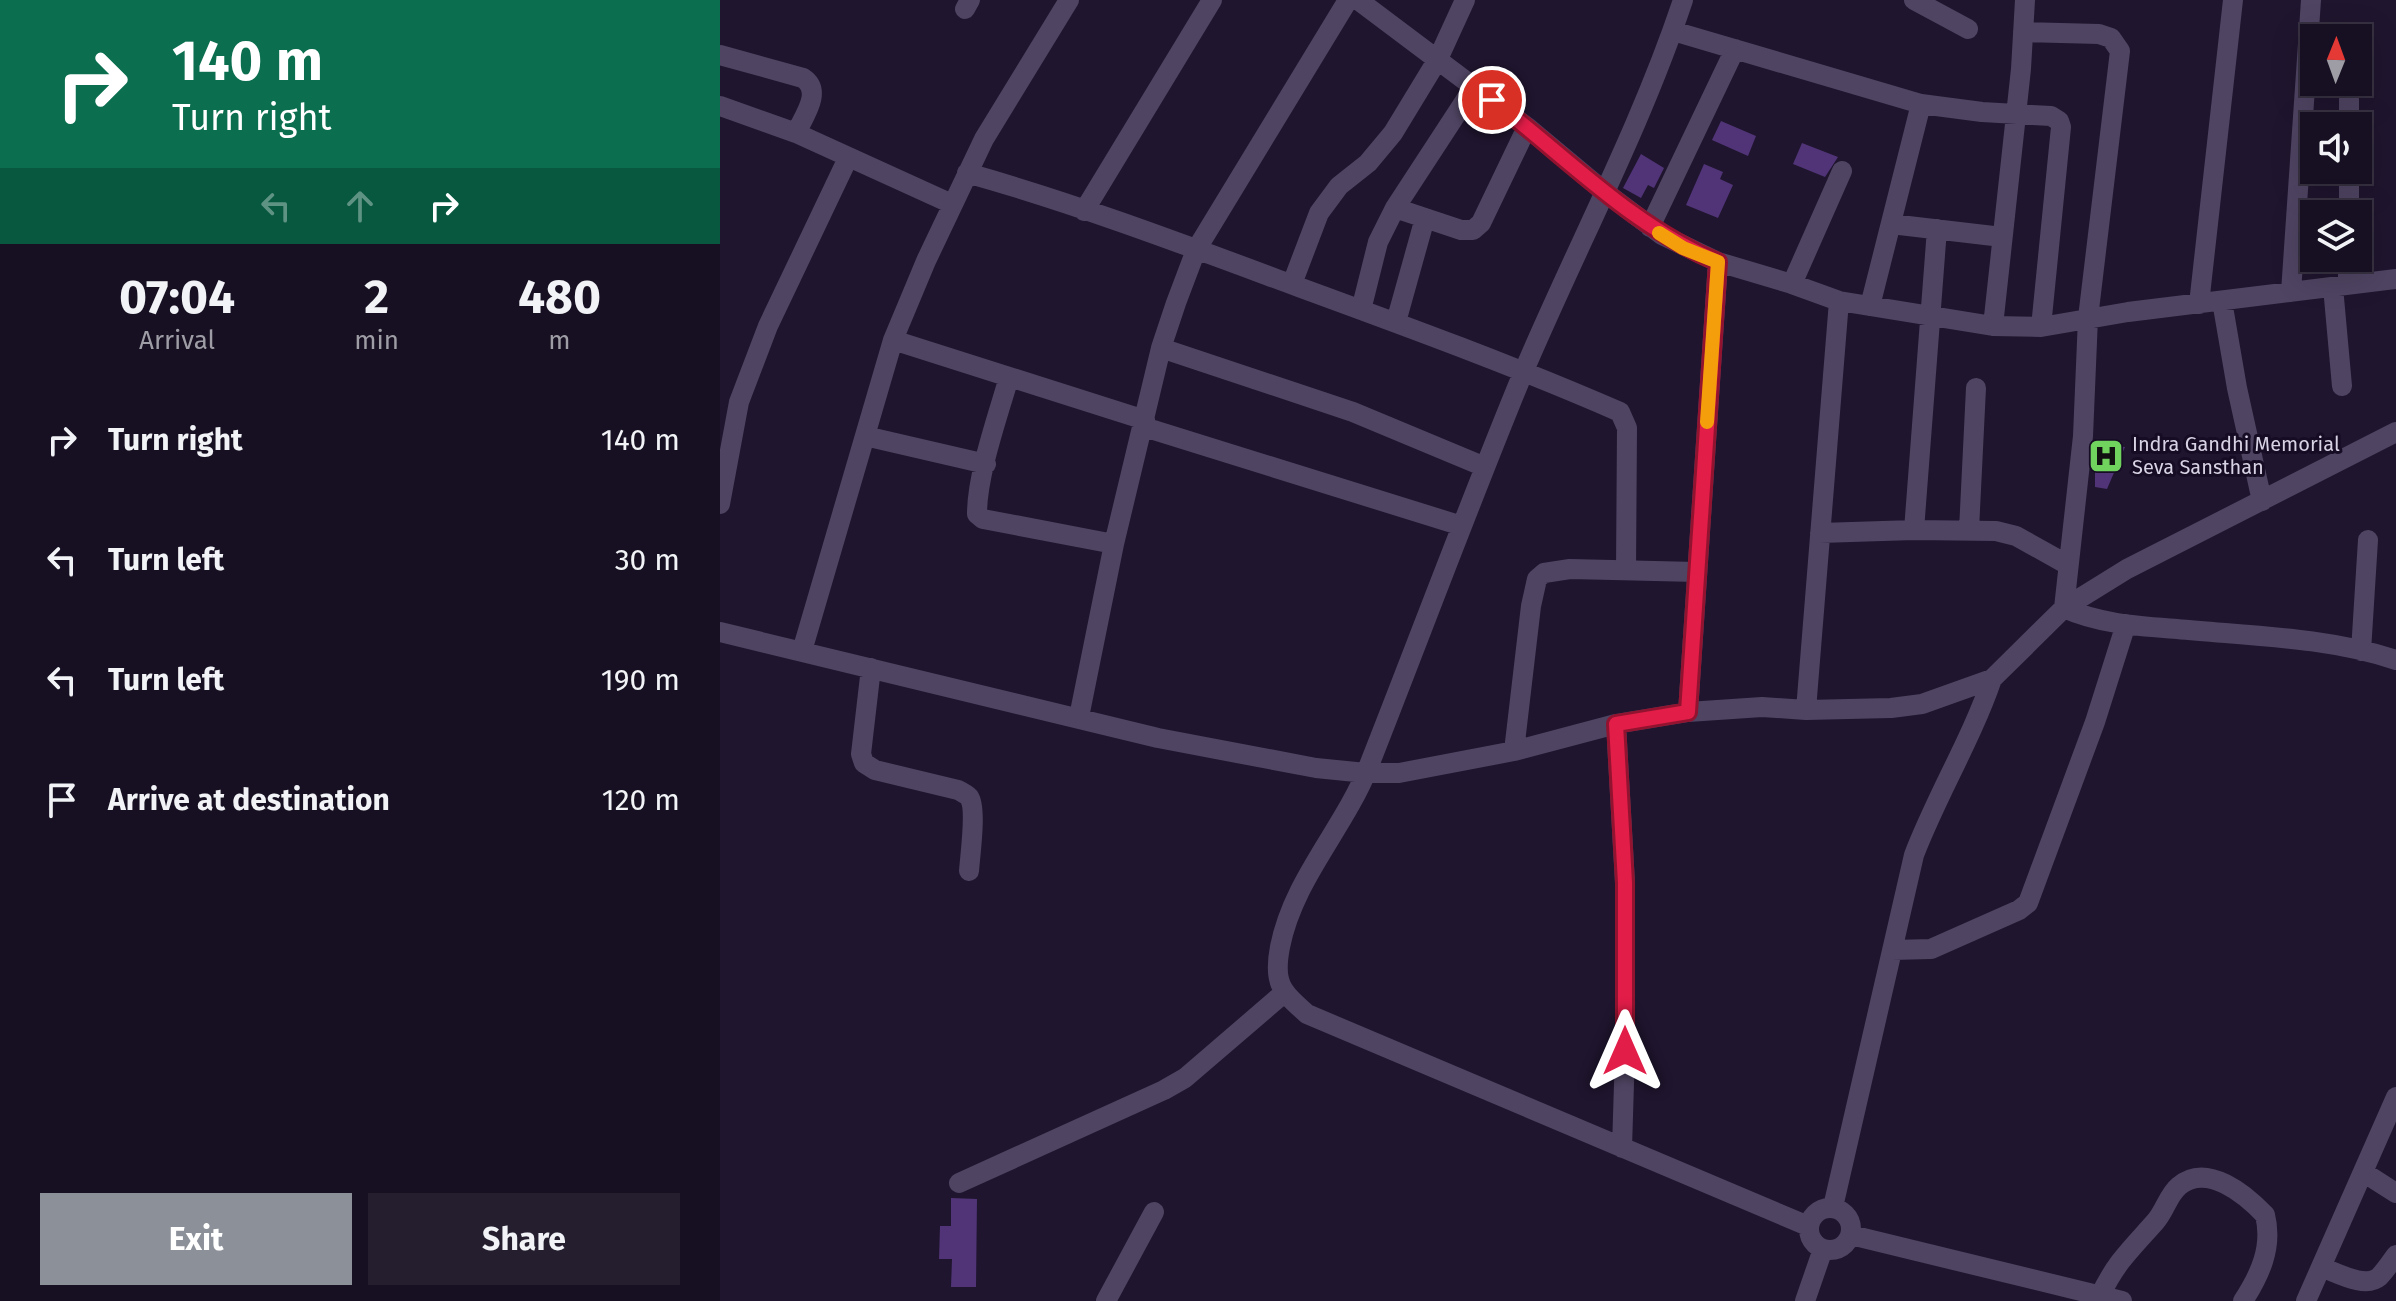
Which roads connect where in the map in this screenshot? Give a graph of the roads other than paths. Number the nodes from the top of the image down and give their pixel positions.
1 (1069, 0) edge
2 (1212, 0) edge
3 (1348, 0) edge
4 (1358, 0) edge
5 (1465, 0) edge
6 (1683, 0) edge
7 (1914, 0) edge
8 (2025, 0) edge
9 (2233, 0) edge
10 (2311, 0) edge
11 (1968, 29) dead end
12 (1673, 31) junction
13 (2023, 32) junction
14 (1735, 49) junction
15 (720, 55) edge
16 (1438, 59) junction
17 (1474, 87) junction
18 (2349, 99) dead end
19 (1921, 104) junction
20 (720, 106) edge
21 (2349, 112) edge
22 (2016, 114) junction
23 (1527, 127) junction
24 (796, 133) junction
25 (848, 158) junction
26 (1842, 171) dead end
27 (967, 173) junction
28 (1606, 193) junction
29 (952, 204) junction
30 (1395, 208) junction
31 (1084, 211) junction
32 (1425, 218) junction
33 (1891, 224) junction
34 (1650, 227) junction
35 (1937, 229) junction
36 (2002, 237) junction
37 (1196, 250) junction
38 (1718, 262) junction
39 (2344, 272) edge
40 (2396, 279) edge
41 (1292, 284) junction
42 (1792, 284) junction
43 (2341, 286) junction
44 (2291, 292) junction
45 (1839, 301) junction
46 (2222, 301) junction
47 (2199, 304) junction
48 (1870, 306) junction
49 (1361, 310) junction
50 (1928, 316) junction
51 (2088, 318) junction
52 (1396, 322) junction
53 (1993, 326) junction
54 (2041, 327) junction
55 (893, 340) junction
56 (1161, 348) junction
57 (1525, 370) junction
58 (1009, 377) junction
59 (2342, 386) dead end
60 (1976, 388) dead end
61 (1144, 424) junction
62 (2396, 432) edge
63 (865, 436) junction
64 (986, 464) junction
65 (1485, 467) junction
66 (2262, 501) junction
67 (720, 504) edge
68 (1462, 526) junction
69 (1914, 530) junction
70 (1969, 530) junction
71 (1820, 533) junction
72 (2368, 540) dead end
73 (1114, 544) junction
74 (2068, 565) junction
75 (1626, 570) junction
76 (1697, 572) junction
77 (2064, 608) junction
78 (2126, 624) junction
79 (720, 632) edge
80 (802, 651) junction
81 (2361, 651) junction
82 (2396, 660) edge
83 (871, 668) junction
84 (1992, 679) junction
85 (1806, 710) junction
86 (1688, 712) junction
87 (1079, 717) junction
88 (1616, 724) junction
89 (1514, 751) junction
90 (1366, 773) junction
91 (969, 871) dead end
92 (1892, 950) junction
93 (1284, 993) junction
94 (2396, 1097) edge
95 (1622, 1148) junction
96 (2363, 1172) junction
97 (959, 1183) dead end
98 (2396, 1193) edge
99 (1833, 1207) junction
100 (1154, 1212) dead end
101 (1808, 1226) junction
102 (1851, 1235) junction
103 (1823, 1249) junction
104 (2396, 1255) edge
105 (2321, 1267) junction
106 (2100, 1296) junction
107 (1106, 1301) edge
108 (1805, 1301) edge
109 (2122, 1301) edge
110 (2243, 1301) edge
111 (2306, 1301) edge

1 - 27 street
2 - 31 street
3 - 37 street
4 - 16 street
5 - 16 street
6 - 12 street
7 - 11 street
8 - 13 street
9 - 47 street
10 - 44 street
12 - 14 street
12 - 28 street
13 - 22 street
13 - 51 street
14 - 19 street
14 - 34 street
15 - 24 street
16 - 17 street
16 - 41 street
17 - 23 street
17 - 30 street
18 - 21 street
19 - 22 street
19 - 33 street
20 - 24 street
22 - 36 street
22 - 54 street
23 - 28 street
23 - 32 street
24 - 25 street
25 - 29 street
25 - 67 street
26 - 42 street
27 - 29 street
27 - 31 street
28 - 34 street
28 - 57 street
29 - 55 street
30 - 32 street
30 - 49 street
31 - 37 street
32 - 52 street
33 - 35 street
33 - 48 street
34 - 38 street
35 - 36 street
35 - 50 street
36 - 53 street
37 - 41 street
37 - 56 street
38 - 42 street
38 - 76 street
39 - 43 street
40 - 43 street
41 - 49 street
42 - 45 street
43 - 44 street
43 - 59 street
44 - 46 street
45 - 48 street
45 - 71 street
46 - 47 street
46 - 66 street
47 - 51 street
48 - 50 street
49 - 52 street
50 - 53 street
50 - 69 street
51 - 54 street
51 - 74 street
52 - 57 street
53 - 54 street
55 - 58 street
55 - 63 street
56 - 61 street
56 - 65 street
57 - 65 street
57 - 75 street
58 - 61 street
58 - 64 street
60 - 70 street
61 - 68 street
61 - 73 street
62 - 66 street
63 - 64 street
63 - 80 street
64 - 73 street
65 - 68 street
66 - 77 street
68 - 90 street
69 - 70 street
69 - 71 street
70 - 74 street
71 - 85 street
72 - 81 street
73 - 87 street
74 - 77 street
75 - 76 street
75 - 89 street
76 - 86 street
77 - 78 street
77 - 84 street
78 - 81 street
78 - 92 street
79 - 80 street
80 - 83 street
81 - 82 street
83 - 87 street
83 - 91 street
84 - 85 street
84 - 92 street
85 - 86 street
86 - 88 street
87 - 90 street
88 - 89 street
88 - 95 street
89 - 90 street
90 - 93 street
92 - 99 street
93 - 95 street
93 - 97 street
94 - 96 street
95 - 101 street
96 - 98 street
96 - 105 street
99 - 101 street
99 - 102 street
100 - 107 street
101 - 103 street
102 - 103 street
102 - 106 street
103 - 108 street
104 - 105 street
105 - 111 street
106 - 109 street
106 - 110 street

